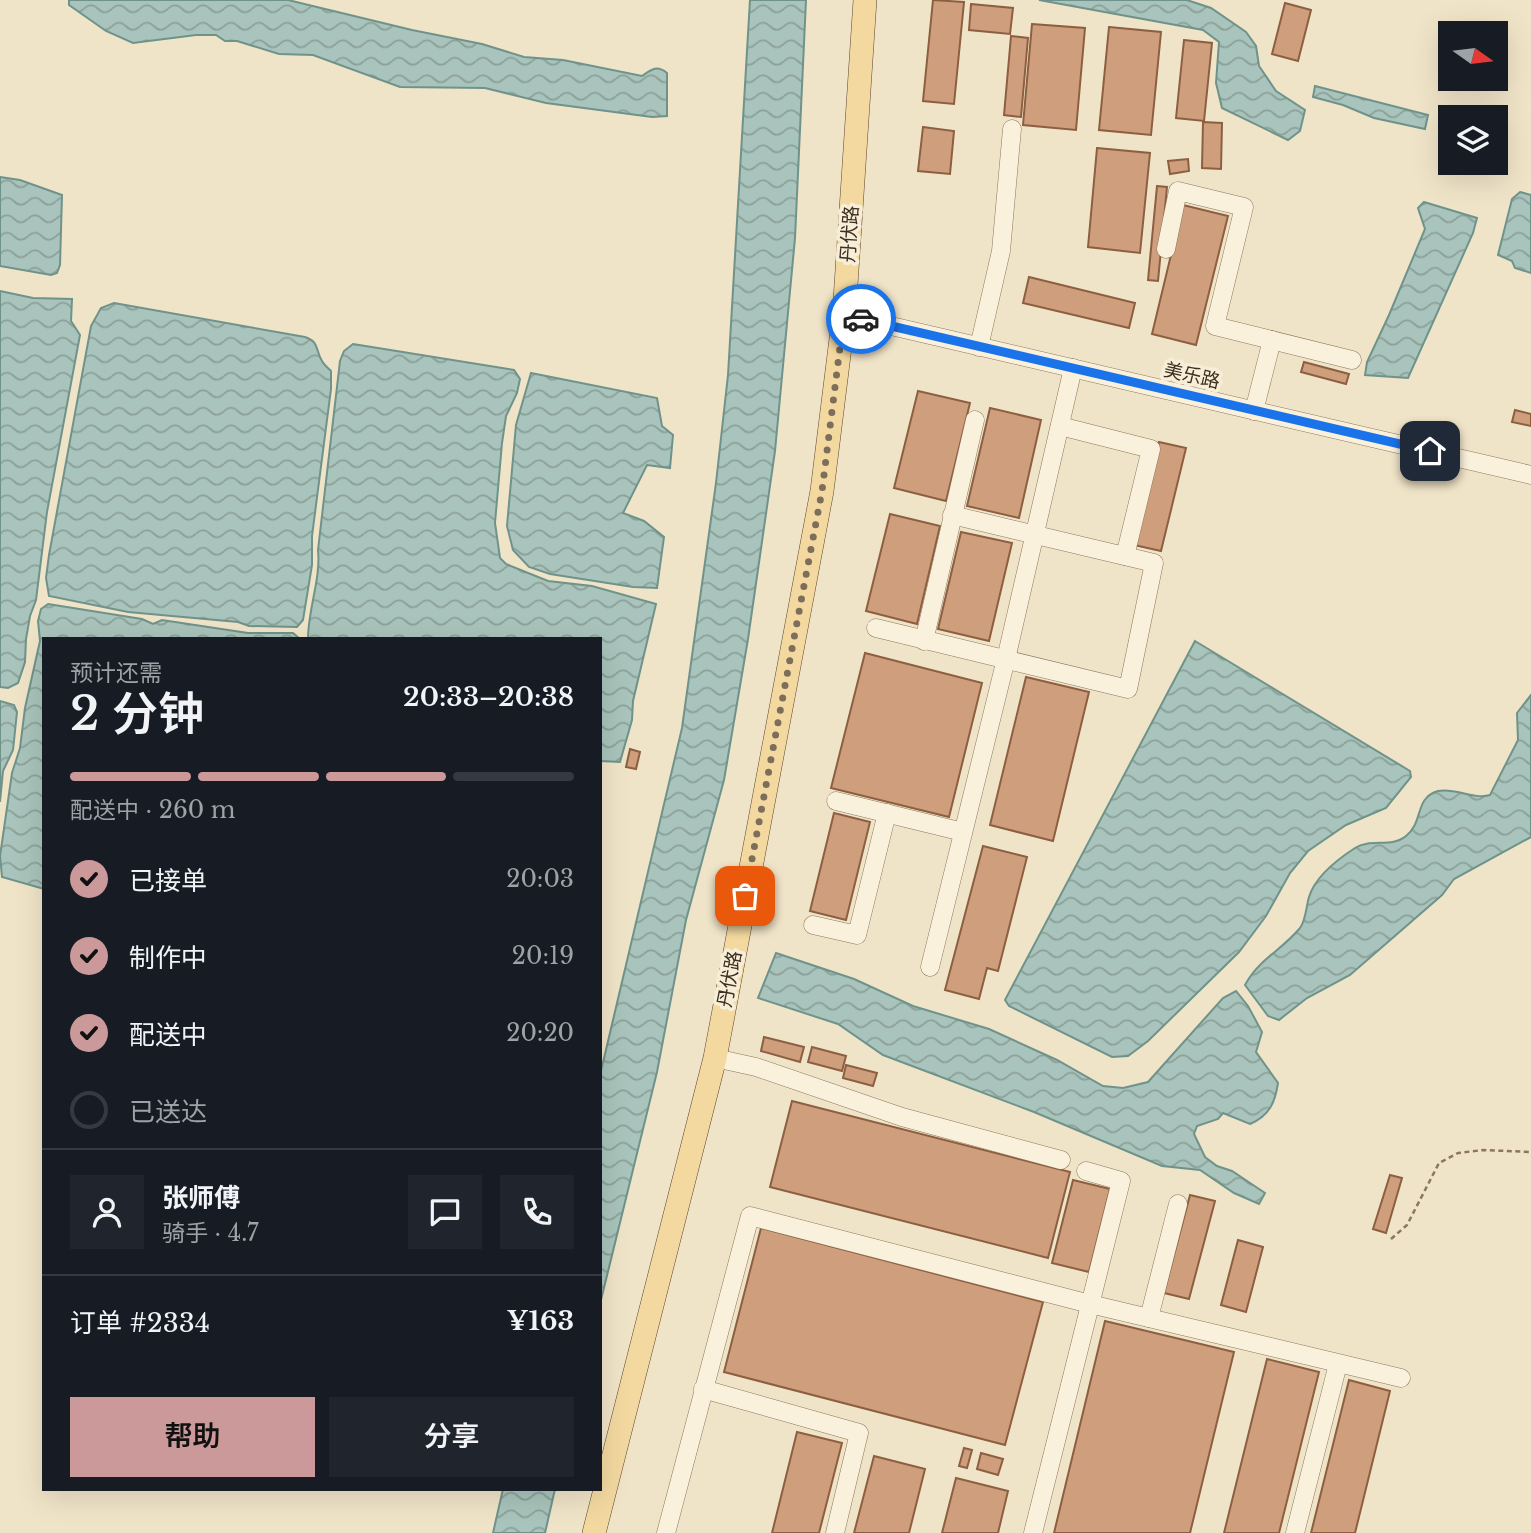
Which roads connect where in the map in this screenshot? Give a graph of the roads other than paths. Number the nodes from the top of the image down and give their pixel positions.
1 (865, 0) edge
2 (1012, 129) dead end
3 (1166, 249) dead end
4 (844, 315) junction
5 (1272, 340) junction
6 (979, 347) junction
7 (1352, 359) dead end
8 (1073, 368) junction
9 (1254, 411) junction
10 (975, 421) dead end
11 (1060, 426) junction
12 (1531, 475) edge
13 (952, 515) junction
14 (1035, 535) junction
15 (1125, 556) junction
16 (876, 628) dead end
17 (924, 641) junction
18 (1006, 659) junction
19 (836, 801) dead end
20 (887, 813) junction
21 (963, 832) junction
22 (813, 925) dead end
23 (930, 967) dead end
24 (715, 1058) junction
25 (1061, 1160) dead end
26 (1086, 1171) dead end
27 (1178, 1203) dead end
28 (1090, 1304) junction
29 (1149, 1318) junction
30 (1338, 1364) junction
31 (1401, 1378) dead end
32 (703, 1389) junction
33 (594, 1533) edge
34 (666, 1533) edge
35 (835, 1533) edge
36 (1033, 1533) edge
37 (1295, 1533) edge

1 - 4 main road, 丹伏路
2 - 6 street
3 - 5 street
4 - 6 street, 美乐路
4 - 24 main road, 丹伏路
5 - 7 street
5 - 9 street
6 - 8 street, 美乐路
8 - 9 street, 美乐路
8 - 11 street
9 - 12 street, 美乐路
10 - 13 street
11 - 14 street
11 - 15 street
13 - 14 street
13 - 17 street
14 - 15 street
14 - 18 street
15 - 18 street
16 - 17 street
17 - 18 street
18 - 21 street
19 - 20 street
20 - 21 street
20 - 22 street
21 - 23 street
24 - 25 street
24 - 33 main road, 丹伏路
26 - 28 street
27 - 29 street
28 - 29 street
28 - 32 street
28 - 36 street
29 - 30 street
30 - 31 street
30 - 37 street
32 - 34 street
32 - 35 street

